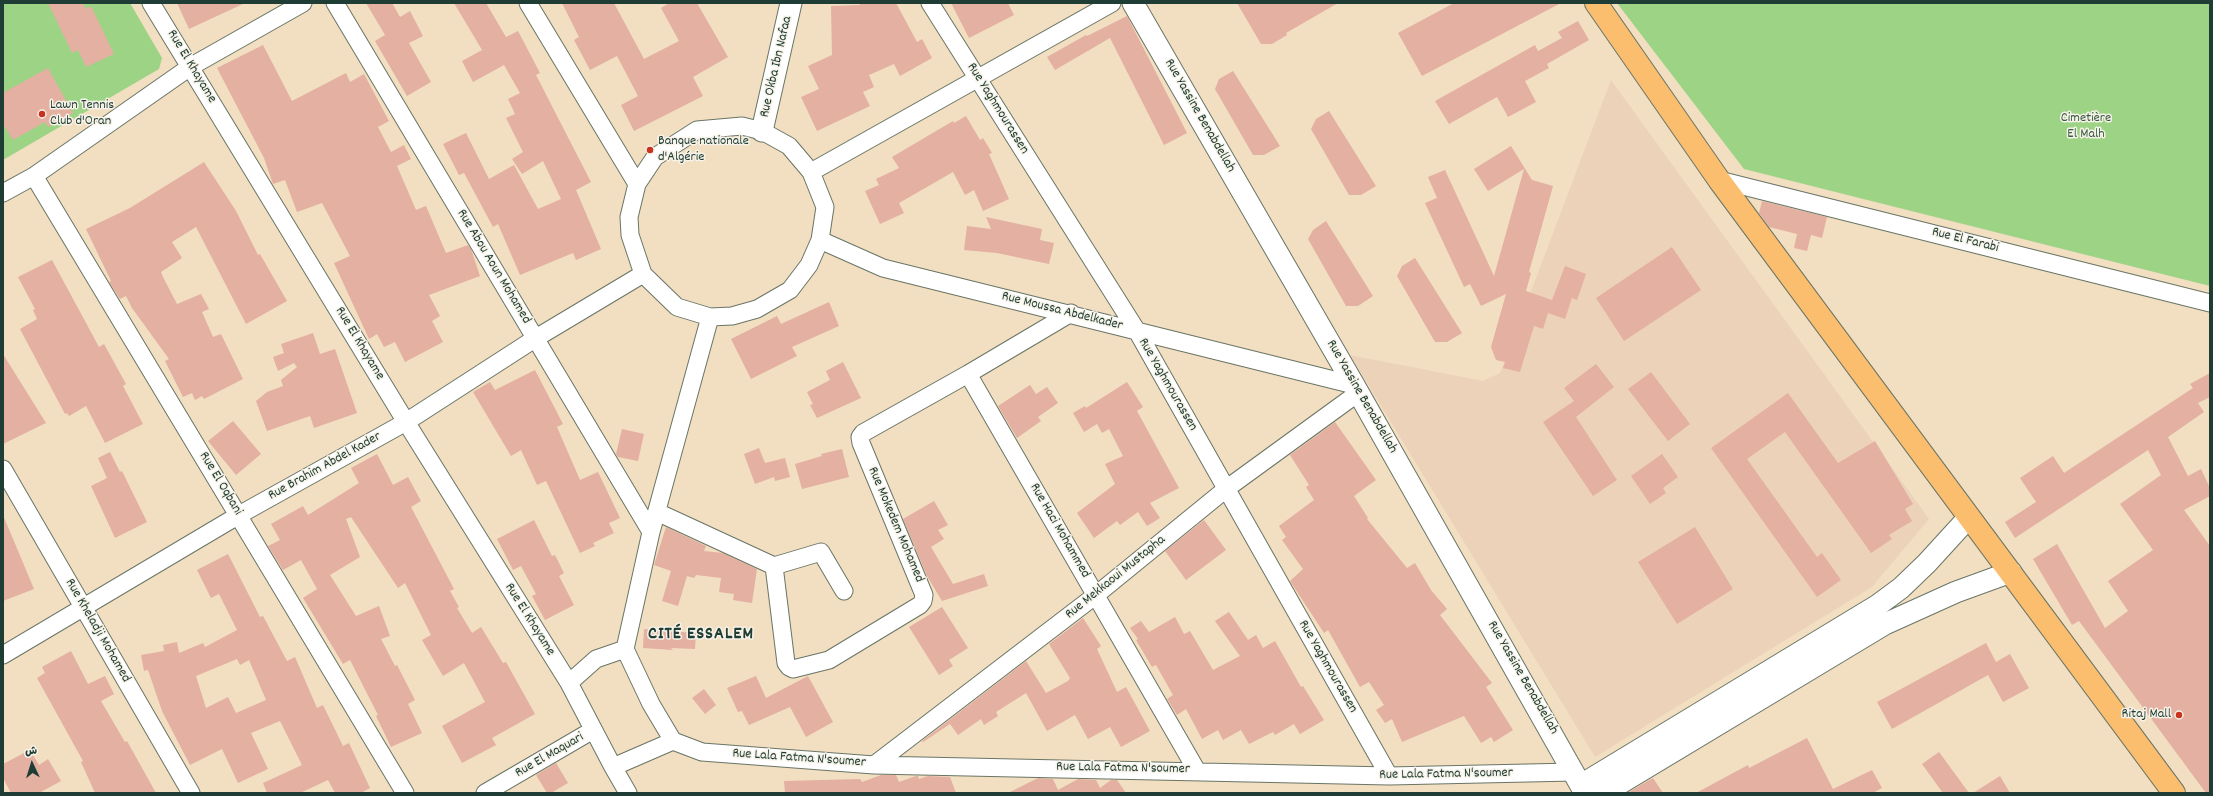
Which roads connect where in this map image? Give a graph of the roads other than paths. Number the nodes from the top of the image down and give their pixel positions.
1 (152, 3) edge
2 (302, 3) edge
3 (335, 3) edge
4 (528, 3) edge
5 (791, 3) edge
6 (930, 3) edge
7 (1112, 3) edge
8 (1133, 3) edge
9 (1596, 3) edge
10 (190, 67) junction
11 (978, 80) junction
12 (762, 132) junction
13 (811, 172) junction
14 (34, 176) junction
15 (1719, 180) junction
16 (638, 184) junction
17 (3, 193) edge
18 (820, 240) junction
19 (643, 274) junction
20 (2210, 303) edge
21 (1070, 313) junction
22 (710, 317) junction
23 (1137, 331) junction
24 (536, 338) junction
25 (968, 374) junction
26 (1356, 389) junction
27 (406, 422) junction
28 (3, 469) edge
29 (1226, 489) junction
30 (657, 512) junction
31 (239, 515) junction
32 (1969, 517) junction
33 (651, 532) junction
34 (774, 566) junction
35 (2011, 572) junction
36 (844, 591) dead end
37 (1096, 595) junction
38 (84, 607) junction
39 (625, 650) junction
40 (3, 654) edge
41 (569, 683) junction
42 (593, 730) junction
43 (673, 741) junction
44 (874, 765) junction
45 (613, 767) junction
46 (1197, 771) junction
47 (1389, 776) junction
48 (1580, 783) edge
49 (191, 793) edge
50 (405, 793) edge
51 (485, 793) edge
52 (628, 793) edge
53 (1604, 793) edge
54 (2174, 793) edge

1 - 10 street, Rue El Khayame
2 - 10 street
3 - 24 street, Rue Abou Aoun Mohamed
4 - 16 street
5 - 12 street, Rue Okba Ibn Nafaa
6 - 11 street, Rue Yaghmourassen
7 - 11 street
8 - 26 street, Rue Yassine Benabdellah
9 - 15 main road
10 - 14 street
10 - 27 street, Rue El Khayame
11 - 13 street
11 - 23 street, Rue Yaghmourassen
12 - 13 street
12 - 16 street
13 - 18 street
14 - 17 street
14 - 31 street, Rue El Oqbani
15 - 20 street, Rue El Farabi
15 - 32 main road
16 - 19 street
18 - 21 street, Rue Moussa Abdelkader
18 - 22 street
19 - 22 street
19 - 24 street, Rue Brahim Abdel Kader
21 - 23 street, Rue Moussa Abdelkader
21 - 25 street, Rue Mokedem Mohamed
22 - 30 street
23 - 26 street, Rue Moussa Abdelkader
23 - 29 street, Rue Yaghmourassen
24 - 27 street, Rue Brahim Abdel Kader
24 - 33 street, Rue Abou Aoun Mohamed
25 - 34 street, Rue Mokedem Mohamed
25 - 37 street, Rue Haci Mohammed
26 - 29 street, Rue Mekkaoui Mustapha
26 - 48 street, Rue Yassine Benabdellah
27 - 31 street, Rue Brahim Abdel Kader
27 - 41 street, Rue El Khayame
28 - 38 street, Rue Kheladji Mohamed
29 - 37 street, Rue Mekkaoui Mustapha
29 - 47 street, Rue Yaghmourassen
30 - 33 street
30 - 34 street
31 - 38 street, Rue Brahim Abdel Kader
31 - 50 street, Rue El Oqbani
32 - 35 main road
32 - 48 street
33 - 39 street
34 - 36 street
35 - 53 street
35 - 54 main road
37 - 44 street, Rue Mekkaoui Mustapha
37 - 46 street, Rue Haci Mohammed
38 - 40 street, Rue Brahim Abdel Kader
38 - 49 street, Rue Kheladji Mohamed
39 - 41 street
39 - 43 street
41 - 42 street, Rue El Khayame
42 - 45 street, Rue El Khayame
42 - 51 street, Rue El Maquari
43 - 44 street, Rue Lala Fatma N'soumer
43 - 45 street
44 - 46 street, Rue Lala Fatma N'soumer
45 - 52 street, Rue El Khayame
46 - 47 street, Rue Lala Fatma N'soumer
47 - 48 street, Rue Lala Fatma N'soumer

